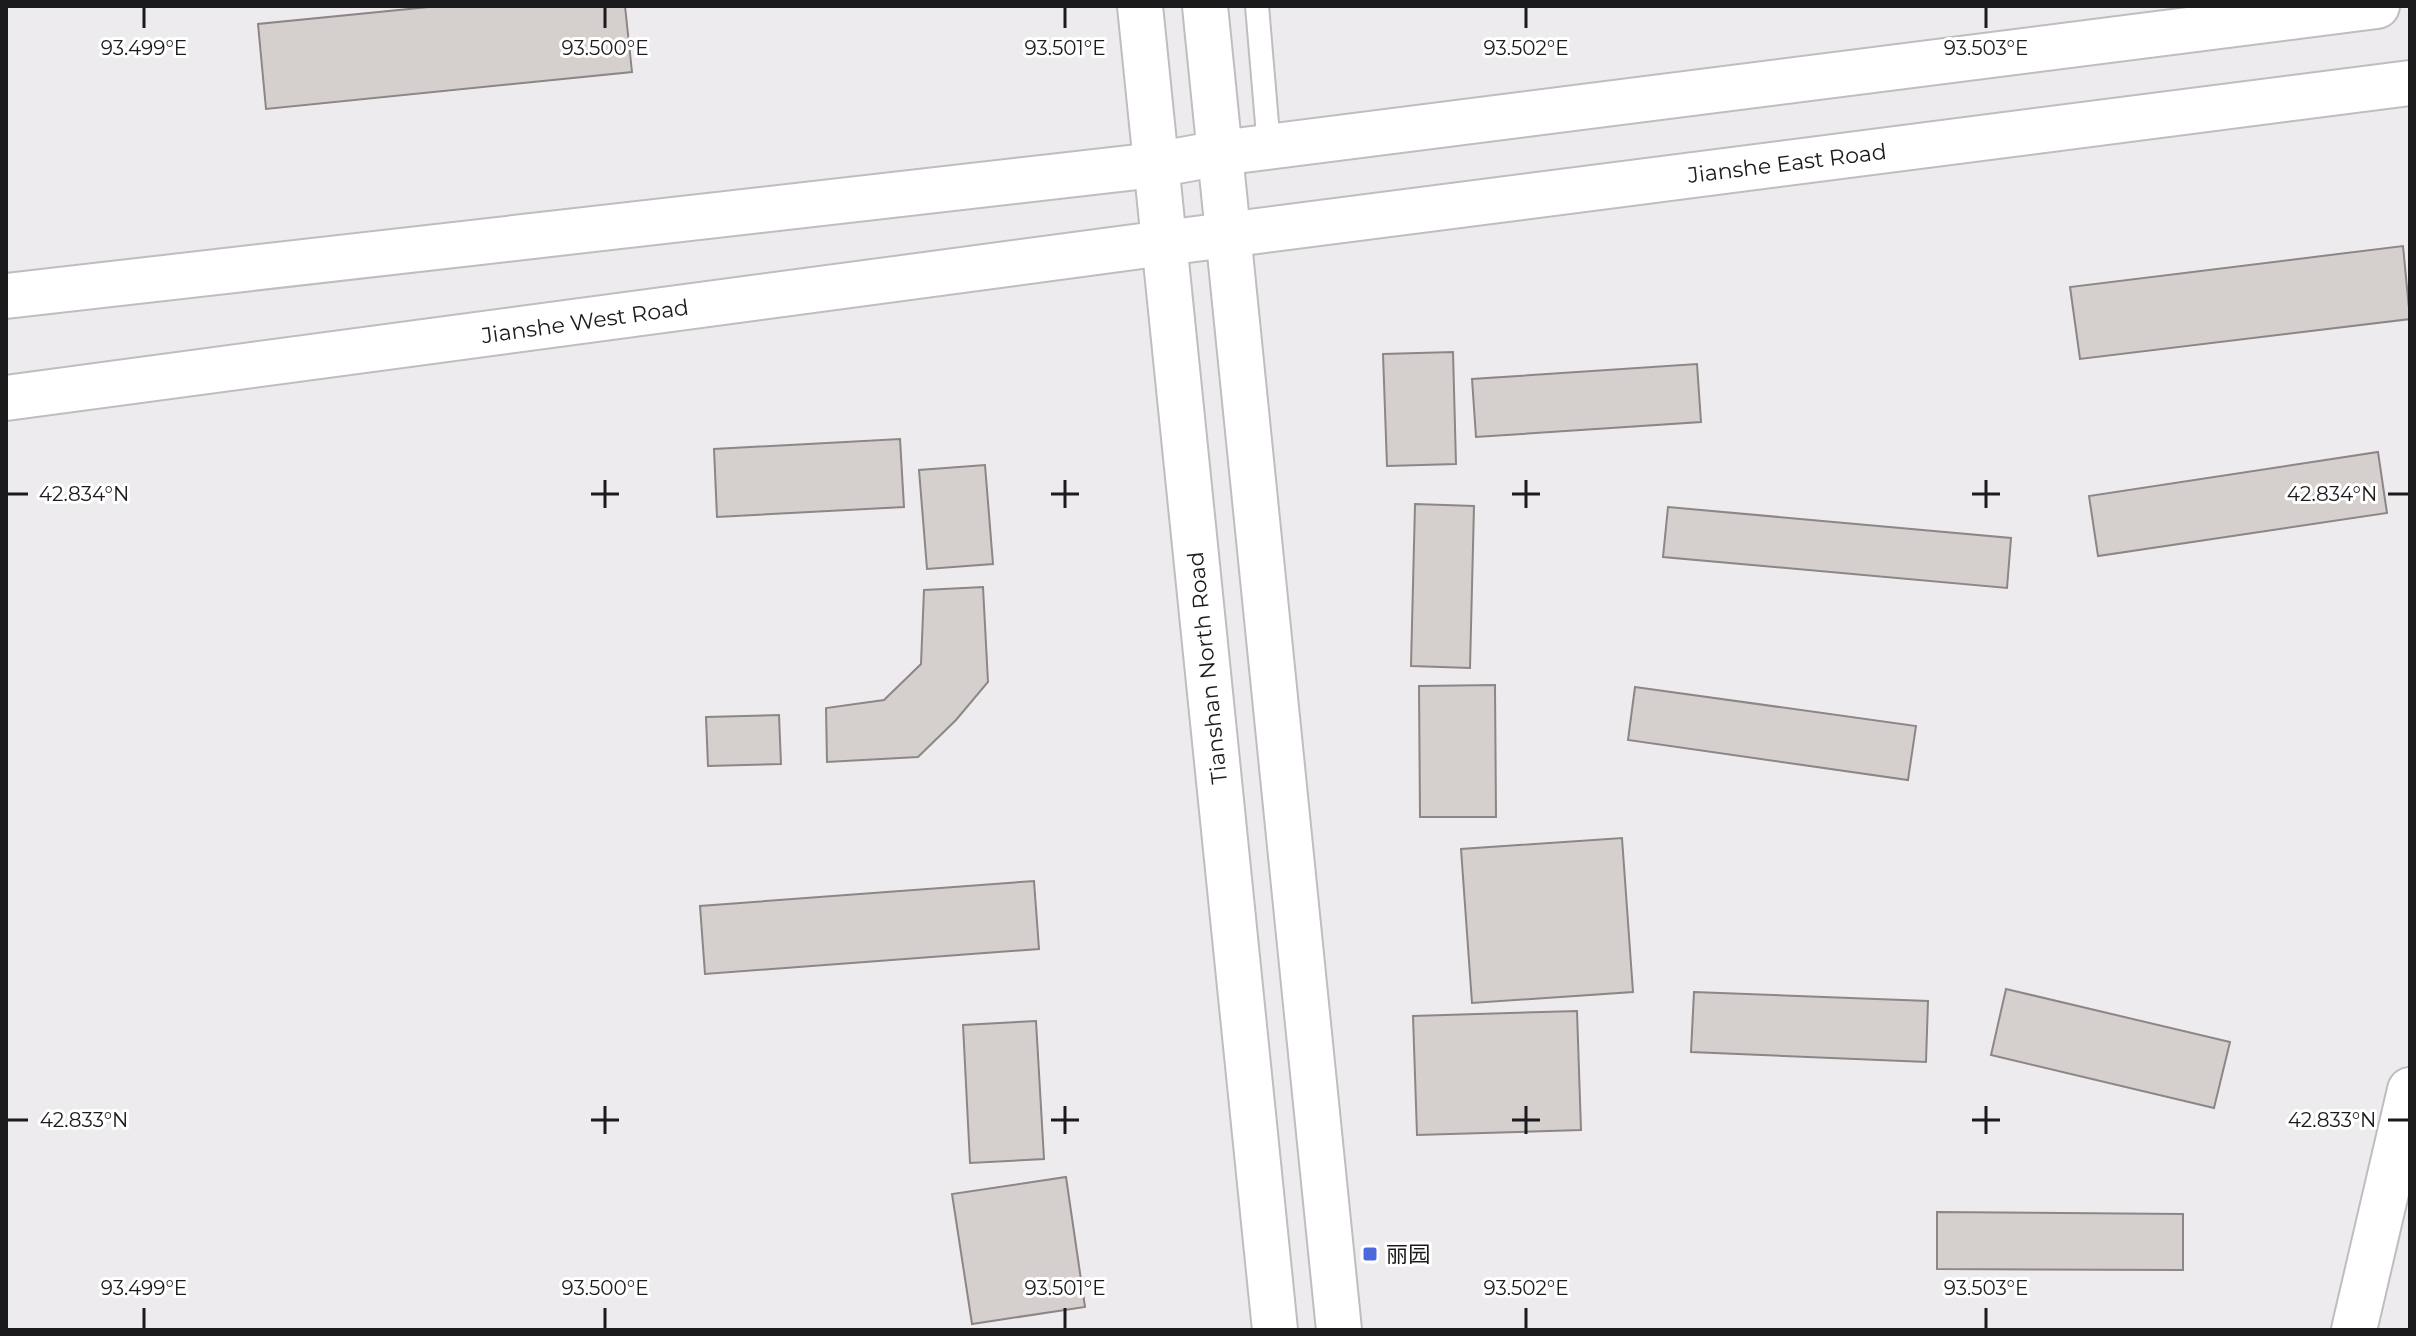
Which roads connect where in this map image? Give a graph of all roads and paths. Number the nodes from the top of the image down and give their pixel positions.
1 (1140, 6) edge
2 (1205, 6) edge
3 (1257, 6) edge
4 (2377, 6) edge
5 (2410, 83) edge
6 (1269, 147) junction
7 (1220, 153) junction
8 (1155, 165) junction
9 (1228, 235) junction
10 (1164, 243) junction
11 (6, 296) edge
12 (6, 398) edge
13 (2410, 1090) edge
14 (1275, 1330) edge
15 (1339, 1330) edge
16 (2354, 1330) edge

1 - 8 main road, Tianshan North Road
2 - 7 main road
3 - 6 lane
4 - 6 main road
5 - 9 main road, Jianshe East Road
6 - 7 main road
7 - 8 main road
7 - 9 main road
8 - 10 main road, Tianshan North Road
8 - 11 main road
9 - 10 main road, Jianshe East Road
9 - 15 main road
10 - 12 main road, Jianshe West Road
10 - 14 main road, Tianshan North Road
13 - 16 main road

